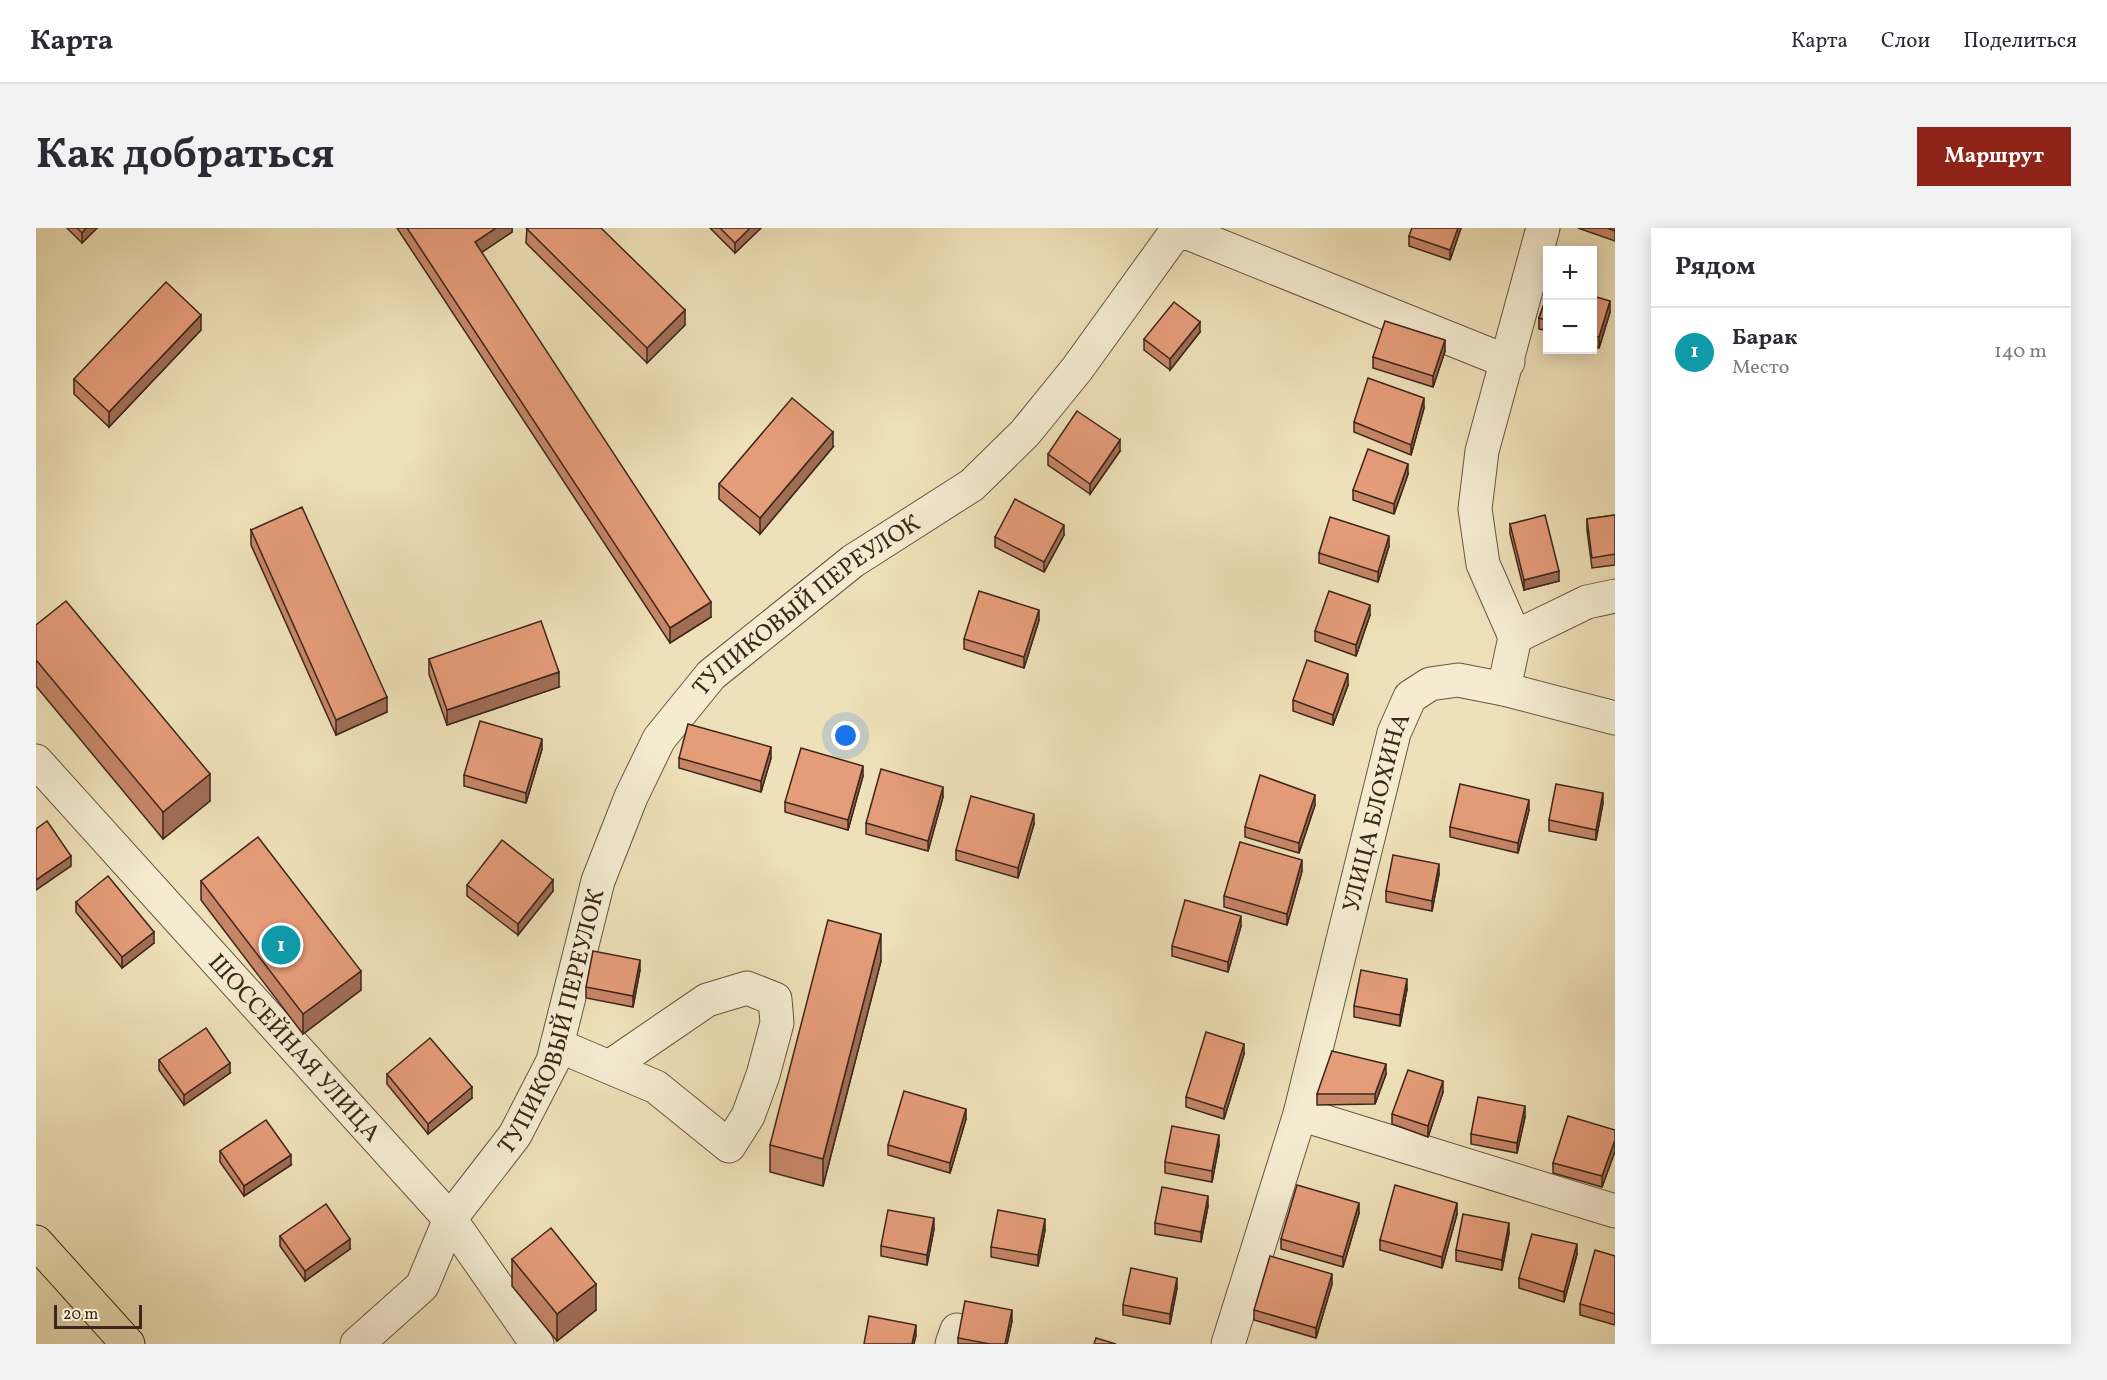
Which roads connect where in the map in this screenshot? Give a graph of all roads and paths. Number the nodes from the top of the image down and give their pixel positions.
1 (1543, 228) edge
2 (1178, 229) edge
3 (1508, 362) junction
4 (1615, 596) edge
5 (1515, 637) junction
6 (1504, 689) junction
7 (1615, 718) edge
8 (36, 761) edge
9 (557, 1045) junction
10 (609, 1067) junction
11 (1300, 1114) junction
12 (1615, 1211) edge
13 (450, 1219) junction
14 (36, 1242) edge
15 (128, 1344) edge
16 (357, 1344) edge
17 (537, 1344) edge
18 (1228, 1344) edge

1 - 3 street
2 - 3 street, ТУПИКОВЫЙ ПЕРЕУЛОК
2 - 9 street, ТУПИКОВЫЙ ПЕРЕУЛОК
3 - 5 street
4 - 5 street
5 - 6 street
6 - 7 street, УЛИЦА БЛОХИНА
6 - 11 street, УЛИЦА БЛОХИНА
8 - 13 street, ШОССЕЙНАЯ УЛИЦА
9 - 10 street
9 - 13 street, ТУПИКОВЫЙ ПЕРЕУЛОК
10 - 10 street
11 - 12 street
11 - 18 street, УЛИЦА БЛОХИНА
13 - 16 street, ТУПИКОВЫЙ ПЕРЕУЛОК
13 - 17 street, ШОССЕЙНАЯ УЛИЦА
14 - 15 main road

